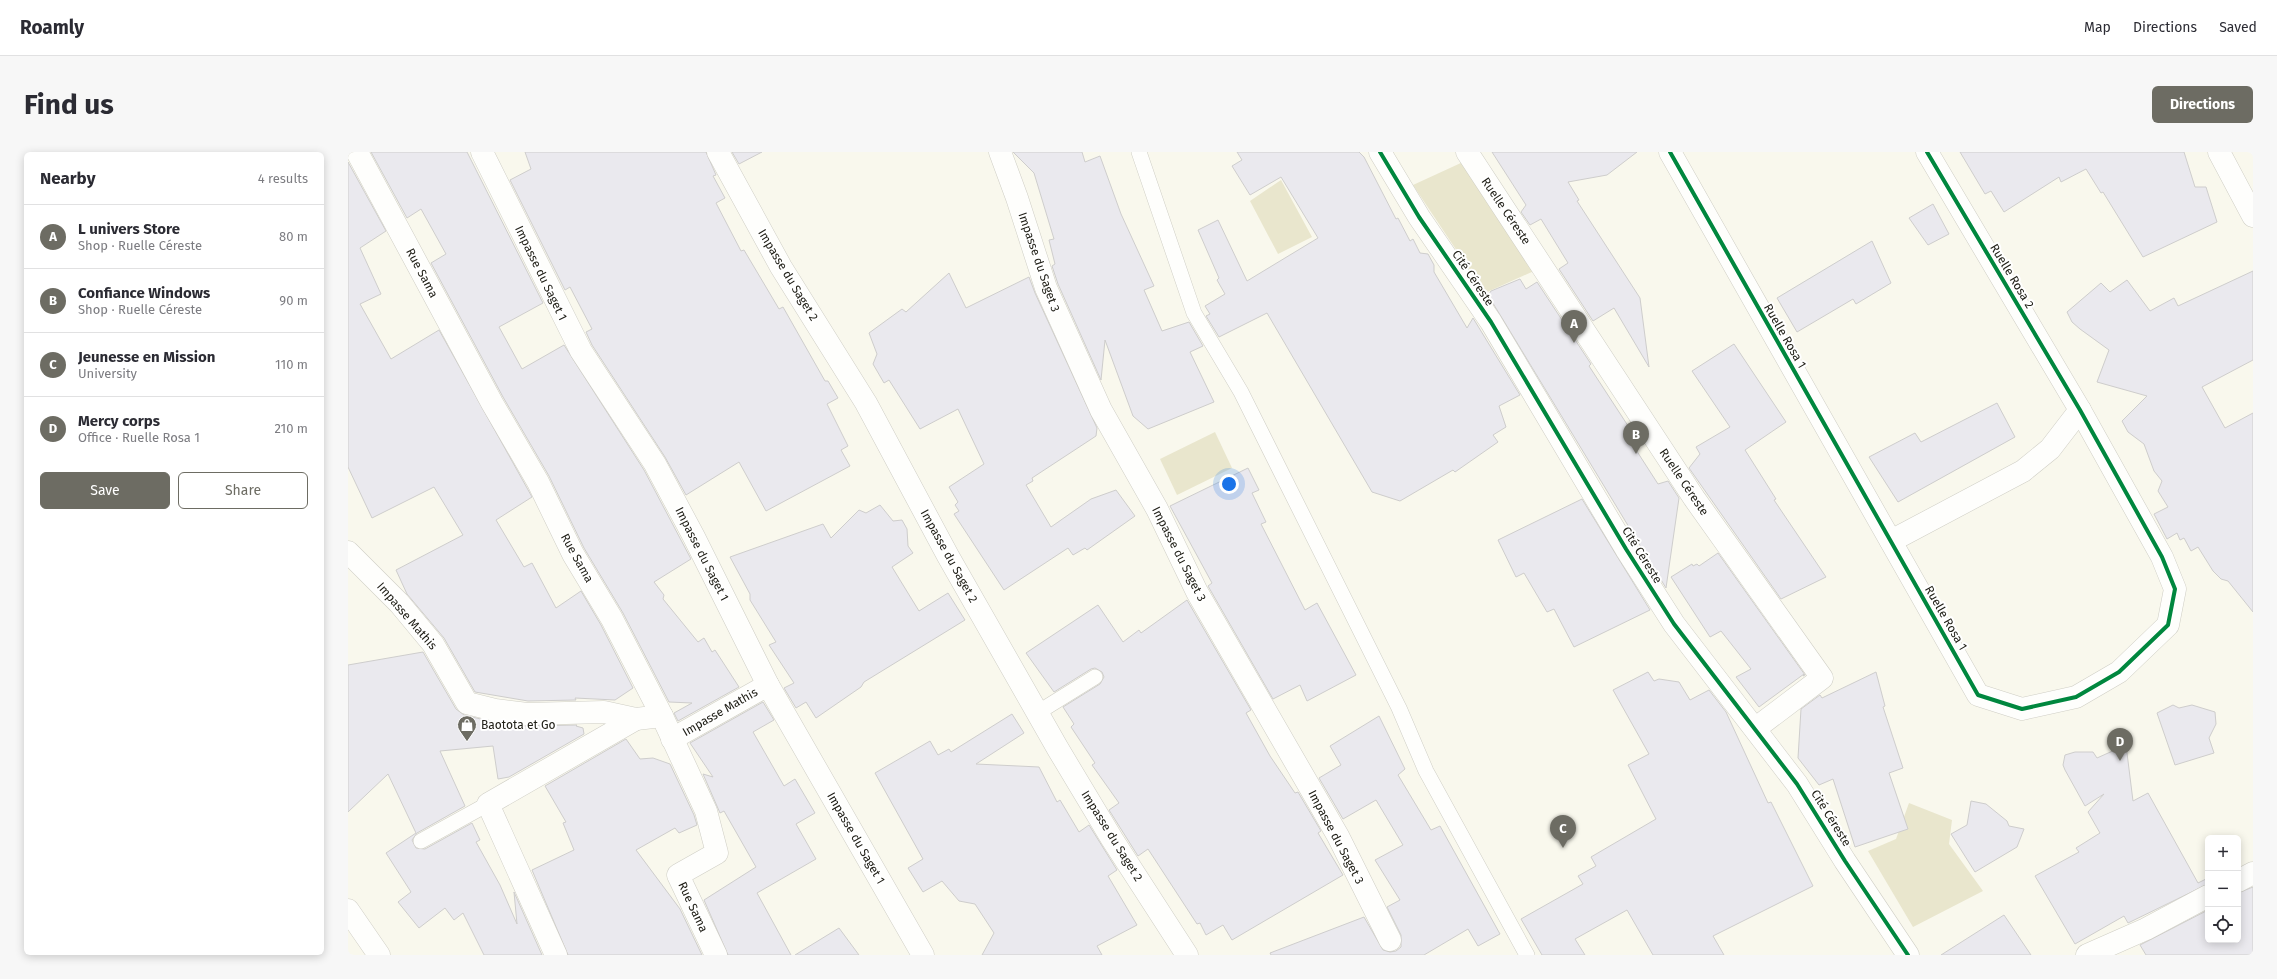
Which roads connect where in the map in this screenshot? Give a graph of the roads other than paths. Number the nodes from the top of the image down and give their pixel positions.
1 (357, 152) edge
2 (482, 152) edge
3 (718, 152) edge
4 (1000, 152) edge
5 (1139, 152) edge
6 (1380, 152) edge
7 (1467, 152) edge
8 (1670, 152) edge
9 (1927, 152) edge
10 (2219, 152) edge
11 (2253, 216) edge
12 (2080, 410) junction
13 (1891, 541) junction
14 (348, 552) edge
15 (1095, 677) dead end
16 (768, 685) junction
17 (1037, 713) junction
18 (662, 716) junction
19 (636, 719) junction
20 (1756, 728) junction
21 (672, 739) junction
22 (488, 804) junction
23 (421, 841) dead end
24 (2253, 873) edge
25 (2241, 879) edge
26 (2205, 898) edge
27 (348, 910) edge
28 (1390, 940) dead end
29 (379, 955) edge
30 (556, 955) edge
31 (716, 955) edge
32 (923, 955) edge
33 (1187, 955) edge
34 (1527, 955) edge
35 (1908, 955) edge
36 (2087, 955) edge

1 - 18 street, Rue Sama
2 - 16 street, Impasse du Saget 1
3 - 17 street, Impasse du Saget 2
4 - 28 street, Impasse du Saget 3
5 - 34 lane
6 - 20 street, Cité Céreste
7 - 20 street, Ruelle Céreste
8 - 13 street, Ruelle Rosa 1
9 - 12 street, Ruelle Rosa 2
10 - 11 street
12 - 13 street
12 - 13 street, Ruelle Rosa 1
14 - 19 street, Impasse Mathis
15 - 17 lane
16 - 21 street, Impasse Mathis
16 - 32 street, Impasse du Saget 1
17 - 33 street, Impasse du Saget 2
18 - 19 street, Impasse Mathis
18 - 21 street, Rue Sama
19 - 22 street
20 - 35 street, Cité Céreste
21 - 31 street, Rue Sama
22 - 23 lane
22 - 30 street
24 - 25 street
26 - 36 street
27 - 29 street

